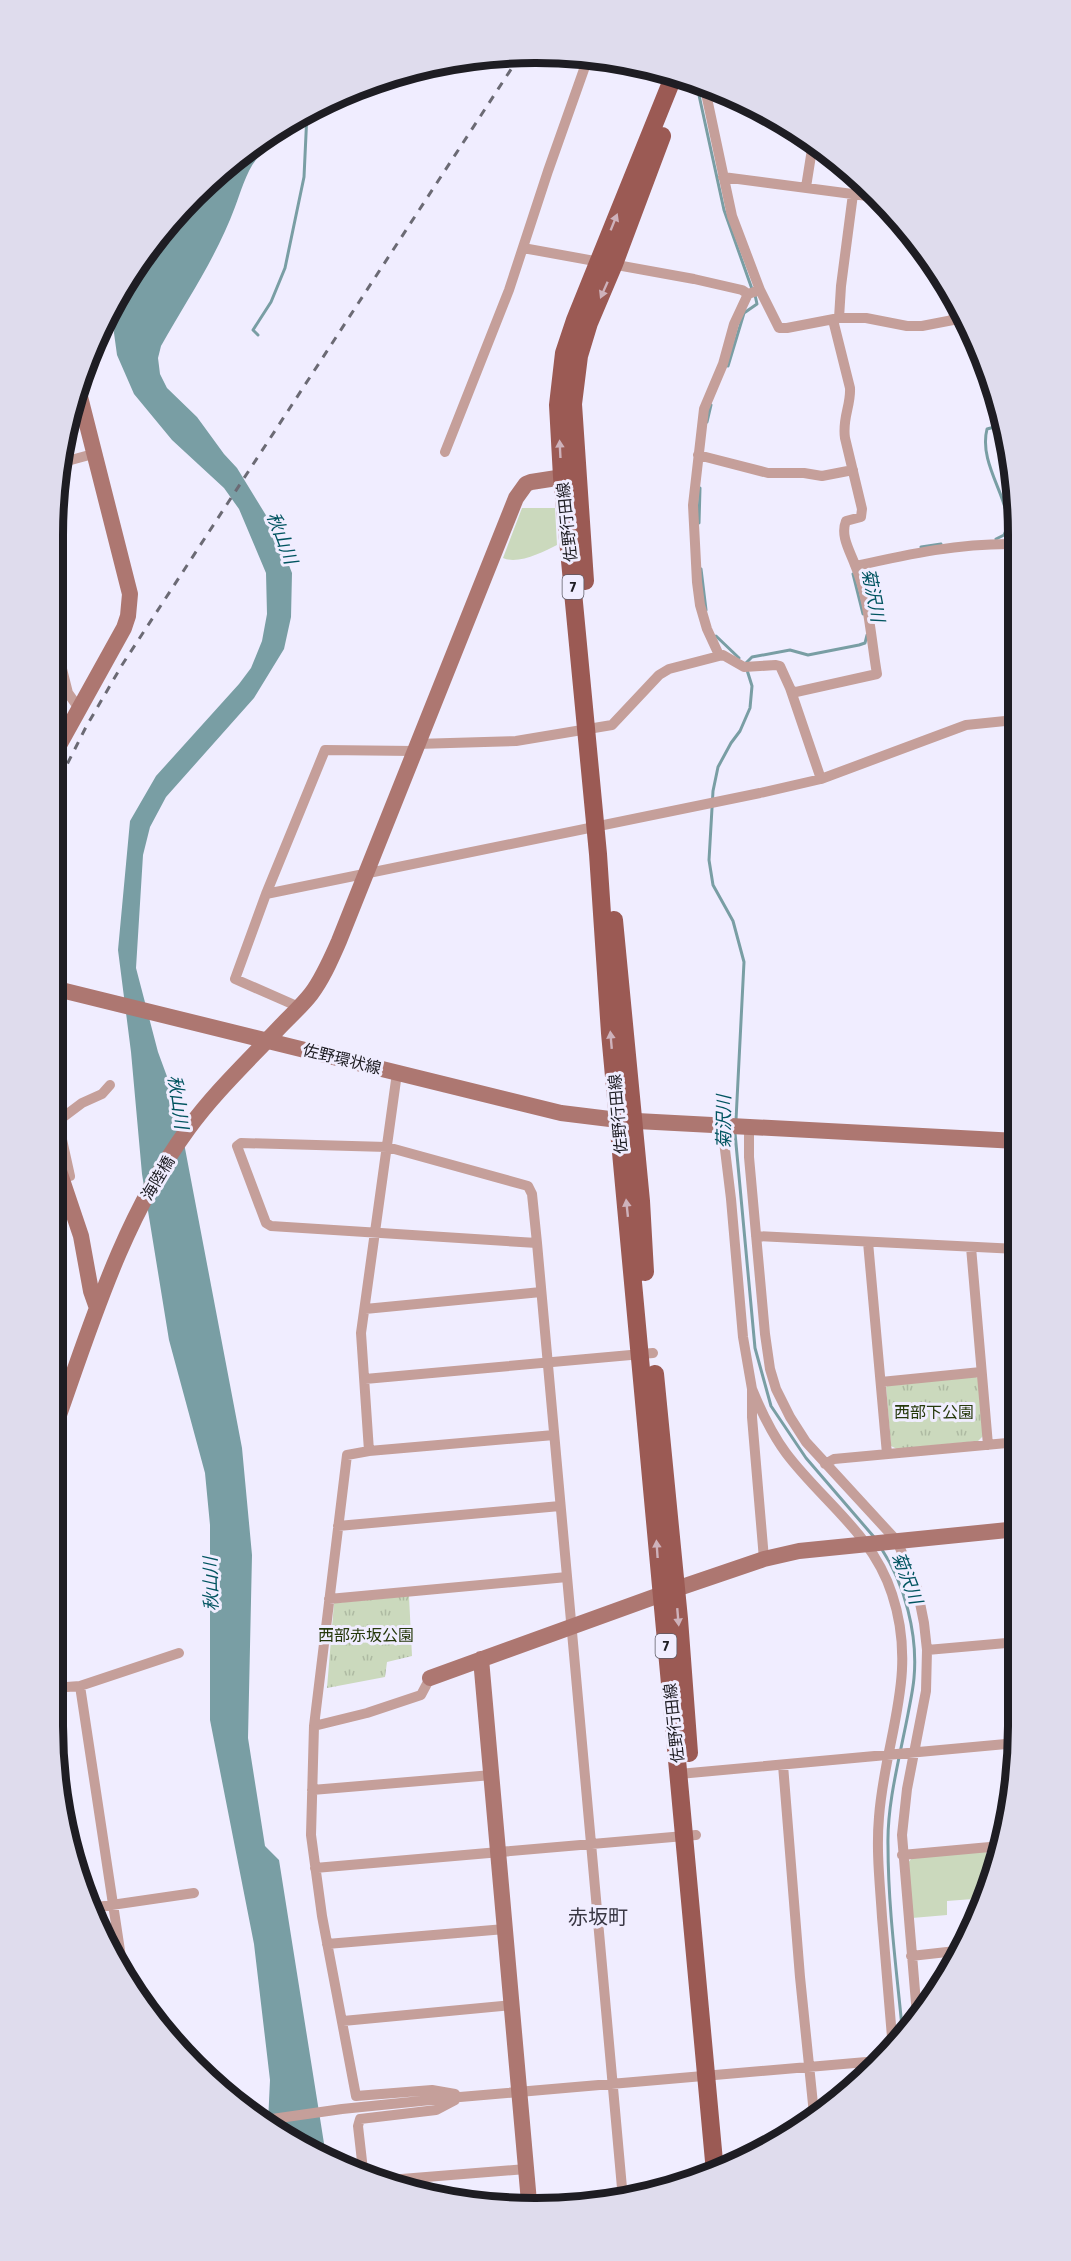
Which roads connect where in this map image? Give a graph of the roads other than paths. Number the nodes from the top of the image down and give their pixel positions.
1 (585, 66) edge
2 (671, 83) edge
3 (681, 86) edge
4 (706, 95) edge
5 (811, 153) edge
6 (723, 177) junction
7 (806, 187) junction
8 (853, 194) junction
9 (864, 195) edge
10 (523, 248) junction
11 (606, 263) junction
12 (760, 290) junction
13 (748, 294) junction
14 (954, 316) edge
15 (836, 319) junction
16 (82, 405) edge
17 (445, 452) dead end
18 (93, 454) junction
19 (698, 455) junction
20 (69, 461) edge
21 (853, 471) junction
22 (569, 476) junction
23 (1008, 544) edge
24 (856, 566) junction
25 (719, 655) junction
26 (63, 674) edge
27 (790, 688) junction
28 (78, 707) junction
29 (1008, 721) edge
30 (592, 730) junction
31 (63, 735) edge
32 (415, 747) junction
33 (821, 779) junction
34 (600, 826) junction
35 (364, 875) junction
36 (266, 894) junction
37 (63, 991) edge
38 (299, 1007) junction
39 (267, 1041) junction
40 (397, 1073) junction
41 (110, 1085) dead end
42 (63, 1117) edge
43 (626, 1120) junction
44 (736, 1125) junction
45 (63, 1140) edge
46 (1008, 1140) edge
47 (387, 1147) junction
48 (63, 1179) edge
49 (63, 1195) edge
50 (376, 1233) junction
51 (756, 1236) junction
52 (868, 1242) junction
53 (537, 1243) junction
54 (971, 1246) junction
55 (1008, 1248) edge
56 (541, 1293) junction
57 (97, 1308) junction
58 (365, 1309) junction
59 (647, 1354) junction
60 (548, 1363) junction
61 (981, 1372) junction
62 (365, 1379) junction
63 (881, 1382) junction
64 (752, 1389) junction
65 (63, 1393) edge
66 (554, 1435) junction
67 (1008, 1443) edge
68 (988, 1445) junction
69 (369, 1451) junction
70 (887, 1454) junction
71 (825, 1464) junction
72 (560, 1506) junction
73 (338, 1526) junction
74 (1008, 1530) edge
75 (894, 1541) junction
76 (868, 1543) junction
77 (764, 1559) junction
78 (567, 1577) junction
79 (668, 1591) junction
80 (329, 1599) junction
81 (571, 1625) junction
82 (1008, 1643) edge
83 (927, 1650) junction
84 (179, 1653) dead end
85 (482, 1659) junction
86 (430, 1678) joint
87 (80, 1686) junction
88 (63, 1687) edge
89 (314, 1726) junction
90 (1007, 1744) edge
91 (911, 1753) junction
92 (890, 1755) junction
93 (783, 1765) junction
94 (685, 1773) junction
95 (492, 1775) junction
96 (312, 1790) junction
97 (691, 1835) junction
98 (590, 1844) junction
99 (992, 1847) edge
100 (498, 1852) junction
101 (902, 1855) junction
102 (315, 1868) junction
103 (194, 1893) dead end
104 (112, 1905) junction
105 (99, 1907) edge
106 (505, 1929) junction
107 (327, 1944) junction
108 (119, 1948) edge
109 (950, 1953) edge
110 (911, 1956) junction
111 (512, 2005) junction
112 (915, 2006) edge
113 (343, 2021) junction
114 (892, 2036) edge
115 (868, 2062) edge
116 (809, 2066) junction
117 (712, 2074) junction
118 (613, 2084) junction
119 (520, 2092) junction
120 (460, 2097) junction
121 (813, 2107) edge
122 (274, 2119) edge
123 (725, 2158) edge
124 (715, 2162) edge
125 (362, 2165) edge
126 (526, 2169) junction
127 (403, 2179) edge
128 (622, 2190) edge
129 (529, 2198) edge

1 - 10 street
11 -> 2 main road, 佐野行田線 / 7
3 - 11 main road, 佐野行田線 / 7
4 - 6 street
5 - 7 street
6 - 7 street
6 - 12 street
7 - 8 street
8 - 9 street
8 - 15 street
10 - 11 street
10 - 17 street
11 - 13 street
11 - 22 main road, 佐野行田線 / 7
12 - 13 street
12 - 15 street
13 - 19 street
14 - 15 street
15 - 21 street
16 - 18 street
18 - 20 street
18 - 28 street
19 - 21 street
19 - 25 street
21 - 24 street
22 - 30 main road, 佐野行田線 / 7
22 - 32 street, 海陸橋
23 - 24 street
24 - 27 street
25 - 27 street
25 - 30 street
26 - 28 street
27 - 33 street
28 - 31 street
29 - 33 street
30 - 32 street
30 - 34 main road, 佐野行田線 / 7
32 - 35 street, 海陸橋
32 - 36 street
33 - 34 street
34 - 35 street
34 - 43 main road, 佐野行田線 / 7
35 - 36 street
35 - 38 street, 海陸橋
36 - 38 street
37 - 39 street, 佐野環状線
38 - 39 street, 海陸橋
39 - 40 street, 佐野環状線
39 - 57 street, 海陸橋
40 - 43 street, 佐野環状線
40 - 47 street
41 - 42 street
43 - 44 street, 佐野環状線
43 - 59 main road, 佐野行田線 / 7
44 - 46 street, 佐野環状線
44 - 51 street
44 - 64 street
45 - 48 street
47 - 50 street
47 - 50 street
47 - 53 street
49 - 57 street
50 - 53 street
50 - 58 street
51 - 52 street
51 - 71 street
52 - 54 street
52 - 63 street
53 - 56 street
54 - 55 street
54 - 61 street
56 - 58 street
56 - 60 street
57 - 65 street, 海陸橋
58 - 62 street
59 - 60 street
59 - 79 main road, 佐野行田線 / 7
60 - 62 street
60 - 66 street
61 - 63 street
61 - 68 street
62 - 69 street
63 - 70 street
64 - 76 street
64 - 77 street
66 - 69 street
66 - 72 street
67 - 68 street
68 - 70 street
69 - 73 street
70 - 71 street
71 - 75 street
72 - 73 street
72 - 78 street
73 - 80 street
74 - 75 street
75 - 76 street
75 - 83 street
76 - 77 street
76 - 92 street
77 - 79 street
78 - 80 street
78 - 81 street
79 - 81 street
79 - 94 main road, 佐野行田線 / 7
80 - 89 street
81 - 85 street
81 - 98 street
82 - 83 street
83 - 91 street
84 - 87 street
85 - 86 street
85 - 95 street
86 - 89 street
87 - 88 street
87 - 104 street
89 - 96 street
90 - 91 street
91 - 92 street
91 - 101 street
92 - 93 street
92 - 114 street
93 - 94 street
93 - 116 street
94 - 97 main road, 佐野行田線 / 7
95 - 96 street
95 - 100 street
96 - 102 street
97 - 98 street
97 - 117 main road, 佐野行田線 / 7
98 - 100 street
98 - 118 street
99 - 101 street
100 - 102 street
100 - 106 street
101 - 110 street
102 - 107 street
103 - 104 street
104 - 105 street
104 - 108 street
106 - 107 street
106 - 111 street
107 - 113 street
109 - 110 street
110 - 112 street
111 - 113 street
111 - 119 street
113 - 120 street
115 - 116 street
116 - 117 street
116 - 121 street
117 - 118 street
117 - 123 main road, 佐野行田線 / 7
117 - 124 main road, 佐野行田線 / 7
118 - 119 street
118 - 128 street
119 - 120 street
119 - 126 street
120 - 122 street
120 - 125 street
126 - 127 street
126 - 129 street

